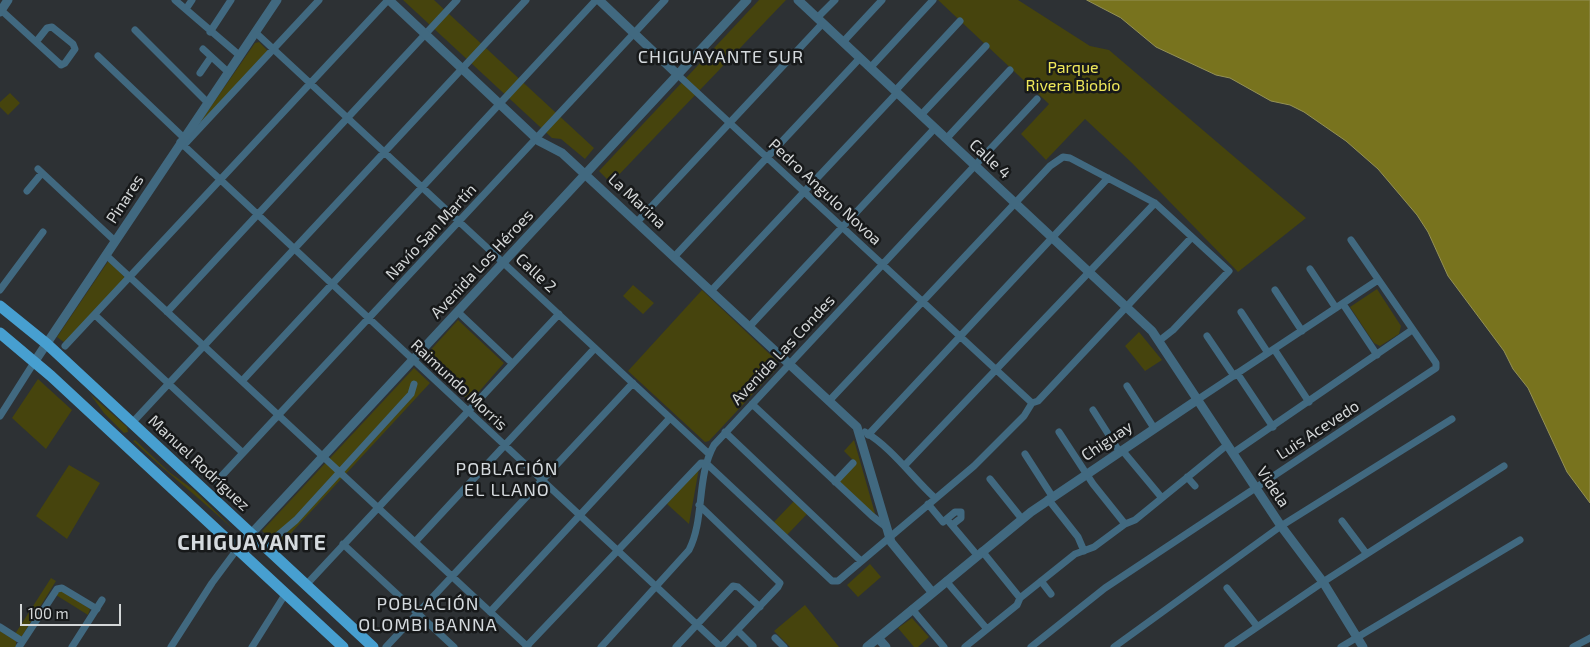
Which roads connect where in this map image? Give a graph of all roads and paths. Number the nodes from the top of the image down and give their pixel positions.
1 (8, 0) edge
2 (176, 0) edge
3 (192, 0) edge
4 (231, 0) edge
5 (277, 0) edge
6 (318, 0) edge
7 (388, 0) edge
8 (457, 0) edge
9 (526, 0) edge
10 (597, 0) edge
11 (665, 0) edge
12 (747, 0) edge
13 (798, 0) edge
14 (835, 0) edge
15 (882, 0) edge
16 (933, 0) edge
17 (186, 9) junction
18 (0, 11) edge
19 (820, 21) junction
20 (960, 21) dead end
21 (135, 30) dead end
22 (210, 32) junction
23 (255, 32) junction
24 (634, 33) junction
25 (425, 34) junction
26 (36, 42) junction
27 (843, 42) junction
28 (986, 46) dead end
29 (202, 49) dead end
30 (274, 49) junction
31 (98, 56) dead end
32 (239, 56) junction
33 (212, 57) junction
34 (860, 58) junction
35 (870, 68) junction
36 (462, 69) junction
37 (1010, 70) dead end
38 (228, 72) junction
39 (200, 73) dead end
40 (678, 74) junction
41 (310, 83) junction
42 (896, 92) junction
43 (1037, 100) dead end
44 (207, 102) junction
45 (499, 104) junction
46 (921, 115) junction
47 (348, 118) junction
48 (730, 123) junction
49 (934, 128) junction
50 (536, 139) junction
51 (946, 139) junction
52 (182, 142) junction
53 (385, 152) junction
54 (767, 158) junction
55 (975, 166) junction
56 (586, 174) junction
57 (1108, 178) junction
58 (220, 180) junction
59 (422, 187) junction
60 (27, 191) dead end
61 (804, 192) junction
62 (1015, 203) junction
63 (1155, 203) junction
64 (257, 215) junction
65 (459, 221) junction
66 (637, 222) junction
67 (842, 228) junction
68 (43, 232) dead end
69 (1052, 237) junction
70 (1192, 237) junction
71 (1351, 240) dead end
72 (115, 241) junction
73 (294, 250) junction
74 (106, 255) junction
75 (674, 257) junction
76 (504, 262) junction
77 (882, 265) junction
78 (1310, 269) dead end
79 (1090, 272) junction
80 (130, 277) junction
81 (1378, 280) junction
82 (331, 284) junction
83 (0, 290) edge
84 (1275, 290) dead end
85 (711, 291) junction
86 (922, 303) junction
87 (1343, 304) junction
88 (0, 306) edge
89 (1126, 307) junction
90 (1336, 308) junction
91 (168, 312) junction
92 (458, 312) junction
93 (1241, 312) dead end
94 (95, 314) junction
95 (559, 314) junction
96 (368, 319) junction
97 (749, 327) junction
98 (1412, 330) junction
99 (1302, 331) junction
100 (0, 333) edge
101 (1207, 336) dead end
102 (959, 337) junction
103 (1159, 341) junction
104 (47, 344) junction
105 (66, 346) dead end
106 (204, 346) junction
107 (596, 348) junction
108 (1271, 351) junction
109 (1377, 355) junction
110 (413, 360) junction
111 (35, 361) junction
112 (512, 363) junction
113 (789, 364) junction
114 (996, 372) junction
115 (1236, 374) junction
116 (242, 380) junction
117 (633, 383) junction
118 (169, 384) junction
119 (414, 384) dead end
120 (1127, 386) dead end
121 (1197, 400) junction
122 (829, 402) junction
123 (1308, 402) junction
124 (1032, 403) junction
125 (752, 404) junction
126 (1093, 410) dead end
127 (467, 411) junction
128 (279, 415) junction
129 (0, 416) edge
130 (670, 418) junction
131 (1452, 419) dead end
132 (132, 424) junction
133 (1273, 426) junction
134 (1154, 428) junction
135 (725, 432) junction
136 (1059, 432) dead end
137 (864, 433) junction
138 (146, 436) junction
139 (123, 442) junction
140 (1227, 445) junction
141 (505, 446) junction
142 (1121, 450) junction
143 (244, 453) junction
144 (709, 454) junction
145 (1026, 454) dead end
146 (1233, 454) junction
147 (323, 456) junction
148 (706, 463) junction
149 (853, 463) dead end
150 (906, 465) junction
151 (1504, 466) dead end
152 (340, 472) junction
153 (1086, 474) junction
154 (1188, 477) junction
155 (990, 479) dead end
156 (542, 481) junction
157 (216, 482) dead end
158 (835, 482) junction
159 (1195, 486) dead end
160 (1255, 487) junction
161 (935, 498) junction
162 (1050, 498) junction
163 (1162, 498) junction
164 (928, 504) junction
165 (699, 505) junction
166 (378, 507) junction
167 (579, 516) junction
168 (947, 518) junction
169 (1022, 519) junction
170 (1342, 521) dead end
171 (1125, 524) junction
172 (952, 525) junction
173 (1281, 526) junction
174 (886, 527) junction
175 (251, 534) junction
176 (889, 537) junction
177 (276, 538) dead end
178 (1520, 540) dead end
179 (415, 542) junction
180 (343, 544) junction
181 (238, 548) junction
182 (616, 550) junction
183 (1084, 551) junction
184 (980, 553) junction
185 (1366, 553) junction
186 (861, 561) junction
187 (452, 577) junction
188 (946, 581) junction
189 (1041, 581) junction
190 (1323, 582) junction
191 (306, 584) junction
192 (656, 587) junction
193 (1227, 588) dead end
194 (932, 592) junction
195 (286, 593) junction
196 (1052, 594) dead end
197 (1020, 598) junction
198 (102, 600) dead end
199 (760, 607) junction
200 (96, 608) junction
201 (912, 609) junction
202 (490, 612) junction
203 (418, 614) junction
204 (696, 625) junction
205 (1258, 626) junction
206 (0, 627) edge
207 (987, 629) junction
208 (737, 630) junction
209 (1357, 636) junction
210 (775, 638) dead end
211 (878, 638) junction
212 (1590, 638) edge
213 (20, 644) edge
214 (752, 646) edge
215 (72, 647) edge
216 (171, 647) edge
217 (252, 647) edge
218 (343, 647) edge
219 (373, 647) edge
220 (386, 647) edge
221 (454, 647) edge
222 (527, 647) edge
223 (601, 647) edge
224 (676, 647) edge
225 (721, 647) edge
226 (784, 647) edge
227 (867, 647) edge
228 (886, 647) edge
229 (944, 647) edge
230 (965, 647) edge
231 (1031, 647) edge
232 (1114, 647) edge
233 (1228, 647) edge
234 (1341, 647) edge
235 (1363, 647) edge
236 (1573, 647) edge

1 - 18 street
2 - 17 street
3 - 17 street
4 - 22 street
5 - 23 street, Pinares
6 - 30 street
7 - 25 street, La Marina
7 - 41 street
8 - 25 street
9 - 36 street
10 - 24 street, Pedro Angulo Novoa
10 - 45 street
11 - 24 street, Navío San Martín
12 - 40 street, Avenida Los Héroes
13 - 19 street, Calle 4
14 - 19 street
15 - 27 street
16 - 35 street
17 - 22 street
18 - 26 street
19 - 27 street, Calle 4
19 - 48 street
20 - 42 street
21 - 44 street
22 - 32 street
23 - 30 street, Calle 2
23 - 32 street, Pinares
24 - 40 street, Pedro Angulo Novoa
24 - 50 street, Navío San Martín
25 - 36 street, La Marina
25 - 47 street
26 - 26 street
27 - 34 street, Calle 4
28 - 46 street
29 - 33 street
30 - 41 street, Calle 2
30 - 52 street
31 - 52 street, Raimundo Morris
32 - 38 street, Pinares
33 - 38 street
33 - 39 street
34 - 35 street, Calle 4
34 - 54 street
35 - 42 street, Calle 4
36 - 45 street, La Marina
36 - 53 street
37 - 51 street
38 - 44 street, Pinares
40 - 48 street, Pedro Angulo Novoa
40 - 56 street, Avenida Los Héroes
41 - 47 street, Calle 2
41 - 58 street
42 - 46 street, Calle 4
42 - 61 street
43 - 55 street, Avenida Las Condes
44 - 52 street, Pinares
45 - 50 street, La Marina
45 - 59 street
46 - 49 street, Calle 4
47 - 53 street, Calle 2
47 - 64 street
48 - 54 street, Pedro Angulo Novoa
48 - 66 street
49 - 51 street, Calle 4
49 - 67 street
50 - 56 street, La Marina
50 - 65 street, Navío San Martín
51 - 55 street, Calle 4
52 - 58 street, Raimundo Morris
52 - 72 street, Pinares
53 - 59 street, Calle 2
53 - 73 street
54 - 61 street, Pedro Angulo Novoa
54 - 75 street
55 - 62 street, Calle 4
55 - 77 street, Avenida Las Condes
56 - 66 street, La Marina
56 - 76 street, Avenida Los Héroes
57 - 62 street
57 - 63 street
57 - 69 street
58 - 64 street, Raimundo Morris
58 - 80 street
59 - 65 street, Calle 2
59 - 82 street
60 - 72 street
61 - 67 street, Pedro Angulo Novoa
61 - 85 street
62 - 69 street, Calle 4
62 - 86 street
63 - 70 street
63 - 79 street
64 - 73 street, Raimundo Morris
64 - 91 street
65 - 76 street, Calle 2
65 - 96 street, Navío San Martín
66 - 75 street, La Marina
67 - 77 street, Pedro Angulo Novoa
67 - 97 street
68 - 83 street
69 - 79 street, Calle 4
69 - 102 street
70 - 89 street
70 - 103 street
71 - 81 street, Luis Acevedo
72 - 74 street, Pinares
73 - 82 street, Raimundo Morris
73 - 106 street
74 - 80 street
74 - 104 street, Pinares
75 - 85 street, La Marina
76 - 92 street, Avenida Los Héroes
76 - 95 street, Calle 2
77 - 86 street, Pedro Angulo Novoa
77 - 113 street, Avenida Las Condes
78 - 90 street
79 - 89 street, Calle 4
79 - 114 street
80 - 91 street
80 - 94 street
81 - 87 street, Chiguay
81 - 98 street, Luis Acevedo
82 - 96 street, Raimundo Morris
82 - 116 street
84 - 99 street
85 - 97 street, La Marina
86 - 102 street, Pedro Angulo Novoa
86 - 122 street
87 - 90 street, Chiguay
87 - 109 street
88 - 104 main road, Manuel Rodríguez
89 - 103 street, Calle 4
89 - 124 street
90 - 99 street, Chiguay
91 - 106 street
92 - 110 street, Avenida Los Héroes
92 - 112 street
93 - 108 street
94 - 105 street
94 - 118 street
95 - 107 street, Calle 2
95 - 112 street
96 - 110 street, Raimundo Morris
96 - 128 street, Navío San Martín
97 - 113 street, La Marina
98 - 109 street
98 - 160 street, Luis Acevedo
99 - 108 street, Chiguay
100 - 111 main road
101 - 115 street
102 - 114 street, Pedro Angulo Novoa
102 - 137 street
103 - 121 street, Videla
104 - 111 street, Pinares
104 - 132 main road, Manuel Rodríguez
106 - 116 street
106 - 118 street
107 - 117 street, Calle 2
107 - 141 street
108 - 115 street, Chiguay
108 - 123 street
109 - 123 street
110 - 127 street, Raimundo Morris
110 - 147 street, Avenida Los Héroes
111 - 129 street, Pinares
111 - 139 main road
112 - 127 street
113 - 122 street, La Marina
113 - 125 street, Avenida Las Condes
114 - 124 street, Pedro Angulo Novoa
114 - 150 street
115 - 121 street, Chiguay
115 - 133 street
116 - 128 street
117 - 130 street, Calle 2
117 - 156 street
118 - 132 street
118 - 143 street
119 - 152 street
120 - 134 street
121 - 134 street, Chiguay
121 - 140 street, Videla
122 - 137 street, La Marina
123 - 133 street
124 - 161 street
125 - 135 street, Avenida Las Condes
125 - 158 street
126 - 142 street
127 - 141 street, Raimundo Morris
127 - 166 street
128 - 143 street, Navío San Martín
128 - 147 street
130 - 144 street, Calle 2
130 - 167 street
131 - 173 street
132 - 138 main road, Manuel Rodríguez
133 - 146 street
134 - 142 street, Chiguay
135 - 144 street, Avenida Las Condes
135 - 186 street
136 - 153 street
137 - 150 street, La Marina
137 - 174 street
138 - 139 main road
138 - 175 main road, Manuel Rodríguez
139 - 181 main road
140 - 146 street, Videla
140 - 154 street
141 - 156 street, Raimundo Morris
141 - 179 street
142 - 153 street, Chiguay
142 - 163 street
143 - 157 street, Navío San Martín
144 - 148 street, Avenida Las Condes
145 - 162 street
146 - 160 street, Videla
147 - 152 street
147 - 175 street, Avenida Los Héroes
148 - 165 street, Avenida Las Condes
148 - 182 street
148 - 186 street
149 - 158 street
150 - 161 street, La Marina
151 - 185 street
152 - 166 street
152 - 177 street
153 - 162 street, Chiguay
153 - 171 street
154 - 159 street
154 - 163 street
155 - 169 street
156 - 167 street, Raimundo Morris
156 - 187 street
158 - 174 street
160 - 173 street, Videla
160 - 231 street, Luis Acevedo
161 - 164 street
162 - 169 street, Chiguay
162 - 183 street
163 - 171 street
164 - 168 street
164 - 176 street
165 - 192 street, Avenida Las Condes
165 - 199 street
166 - 179 street
166 - 180 street
167 - 182 street, Raimundo Morris
167 - 202 street
168 - 172 street
168 - 172 street
169 - 184 street, Chiguay
170 - 185 street
171 - 183 street
172 - 184 street
173 - 190 street, Videla
173 - 232 street
174 - 176 street
175 - 181 street, Avenida Los Héroes
175 - 191 main road, Manuel Rodríguez
176 - 186 street
176 - 194 street
178 - 209 street
179 - 187 street
180 - 191 street
180 - 203 street
181 - 195 main road
181 - 216 street
182 - 192 street, Raimundo Morris
182 - 222 street
183 - 189 street
184 - 188 street, Chiguay
184 - 197 street
185 - 190 street
187 - 202 street
187 - 203 street
188 - 194 street, Chiguay
188 - 207 street
189 - 196 street
189 - 197 street
190 - 205 street
190 - 209 street, Videla
191 - 219 main road, Manuel Rodríguez
192 - 204 street, Raimundo Morris
192 - 223 street, Avenida Las Condes
193 - 205 street
194 - 201 street, Chiguay
195 - 217 street
195 - 218 main road
197 - 207 street
198 - 200 street
199 - 204 street
199 - 208 street
200 - 213 street
200 - 215 street
201 - 211 street, Chiguay
201 - 229 street
202 - 222 street
203 - 220 street
203 - 221 street
204 - 224 street
204 - 225 street, Raimundo Morris
205 - 233 street
206 - 213 street
207 - 230 street
208 - 214 street
208 - 225 street
209 - 234 street
209 - 235 street, Videla
210 - 226 street
211 - 227 street, Chiguay
211 - 228 street
212 - 236 street

